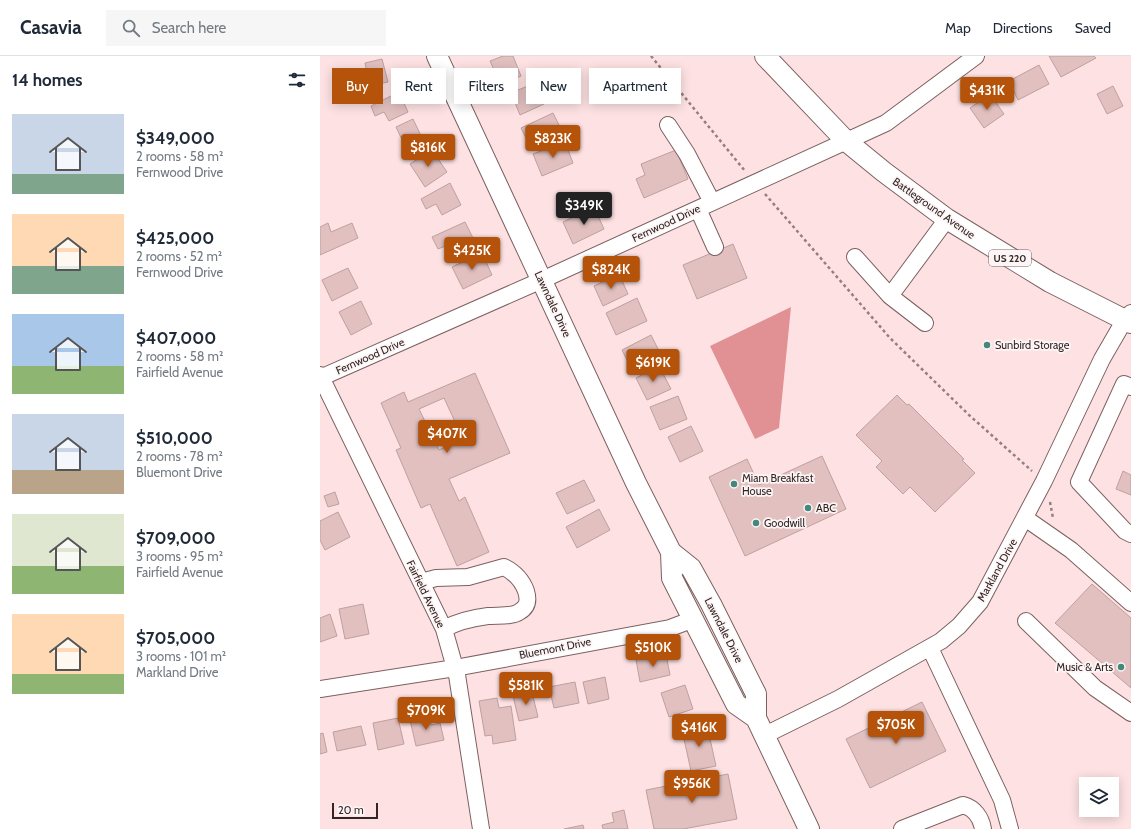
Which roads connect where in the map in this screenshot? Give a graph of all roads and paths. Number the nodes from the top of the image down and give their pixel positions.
1 (437, 56) edge
2 (651, 56) edge
3 (765, 56) edge
4 (976, 56) edge
5 (668, 125) dead end
6 (846, 141) junction
7 (754, 183) junction
8 (712, 202) junction
9 (698, 209) junction
10 (947, 219) junction
11 (715, 247) dead end
12 (855, 257) dead end
13 (542, 280) junction
14 (890, 296) junction
15 (1129, 319) edge
16 (925, 323) dead end
17 (320, 377) edge
18 (1131, 387) edge
19 (1044, 481) junction
20 (1025, 518) junction
21 (1131, 534) edge
22 (671, 552) junction
23 (421, 582) junction
24 (1131, 603) edge
25 (694, 619) junction
26 (1026, 620) dead end
27 (444, 629) junction
28 (930, 648) junction
29 (455, 668) junction
30 (320, 689) edge
31 (1131, 713) edge
32 (761, 726) junction
33 (481, 829) edge
34 (809, 829) edge
35 (902, 829) edge
36 (983, 829) edge
37 (1010, 829) edge

1 - 13 main road, Lawndale Drive
2 - 7 path
3 - 6 main road, Battleground Avenue / US 220
4 - 6 street, Fernwood Drive
5 - 8 street
6 - 7 street, Fernwood Drive
6 - 10 main road, Battleground Avenue / US 220
7 - 8 street, Fernwood Drive
7 - 19 path
8 - 9 street, Fernwood Drive
9 - 11 street
9 - 13 street, Fernwood Drive
10 - 14 street
10 - 15 main road, Battleground Avenue / US 220
12 - 14 street
13 - 17 street, Fernwood Drive
13 - 22 main road, Lawndale Drive
14 - 16 street
15 - 19 street, Markland Drive
17 - 23 street, Fairfield Avenue
18 - 21 street
19 - 20 street, Markland Drive
20 - 24 street
20 - 28 street, Markland Drive
22 - 25 main road, Lawndale Drive
22 - 32 main road, Lawndale Drive
23 - 27 street, Fairfield Avenue
23 - 27 street
25 - 29 street, Bluemont Drive
25 - 32 main road, Lawndale Drive
26 - 31 street
27 - 29 street, Fairfield Avenue
28 - 32 street, Markland Drive
28 - 37 street
29 - 30 street, Bluemont Drive
29 - 33 street, Fairfield Avenue
32 - 34 main road, Lawndale Drive
35 - 36 street

